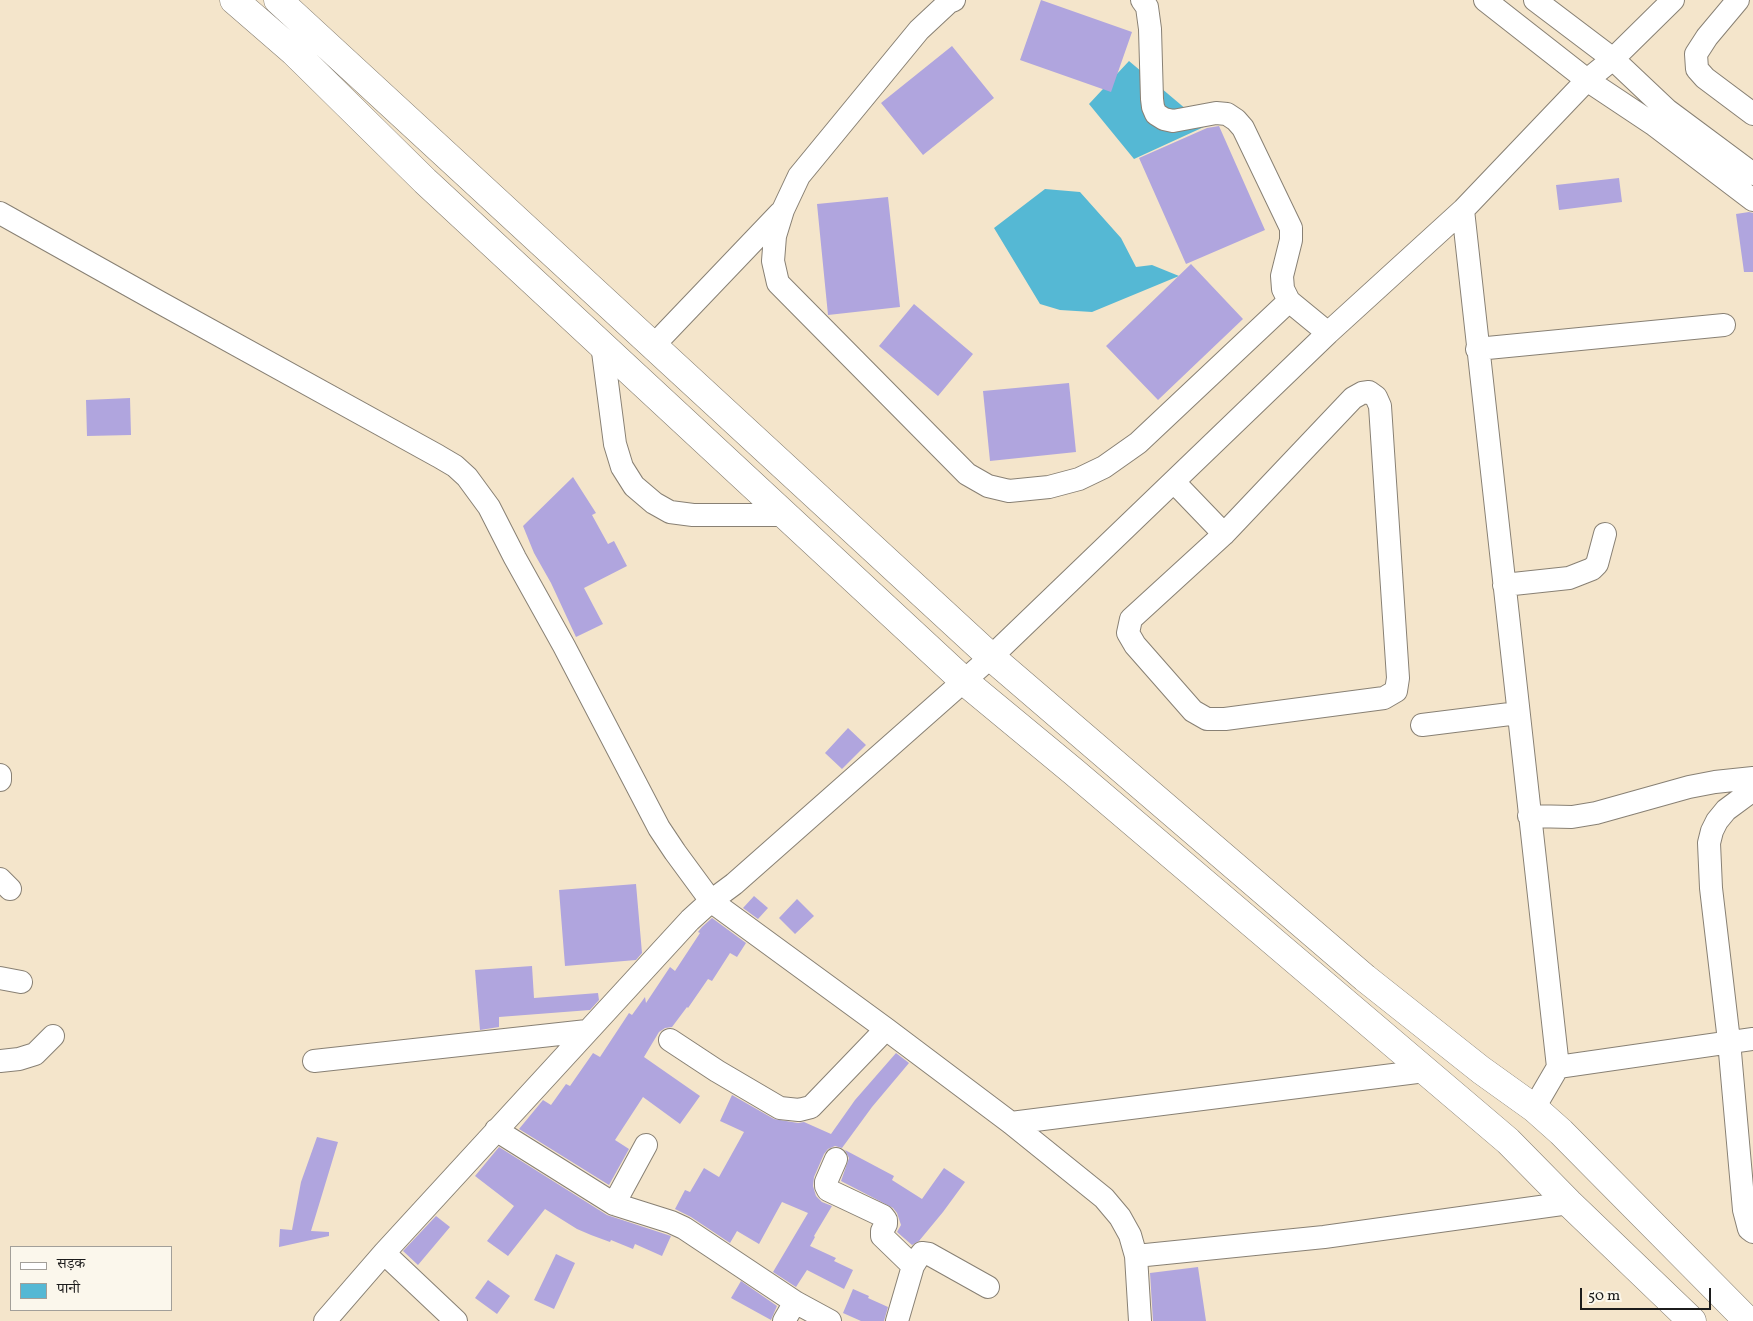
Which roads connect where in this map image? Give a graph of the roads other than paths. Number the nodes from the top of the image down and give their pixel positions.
1 (234, 0) edge
2 (278, 0) edge
3 (954, 0) edge
4 (1142, 0) edge
5 (1485, 0) edge
6 (1536, 0) edge
7 (1673, 0) edge
8 (1738, 0) edge
9 (1613, 59) junction
10 (1587, 80) junction
11 (1753, 114) edge
12 (1753, 174) edge
13 (1753, 200) edge
14 (783, 210) junction
15 (1462, 210) junction
16 (0, 213) edge
17 (1288, 301) junction
18 (1724, 325) dead end
19 (1328, 333) junction
20 (602, 344) junction
21 (653, 346) junction
22 (1477, 349) junction
23 (1174, 482) junction
24 (785, 515) junction
25 (1224, 534) junction
26 (1605, 534) dead end
27 (1504, 585) junction
28 (991, 657) junction
29 (964, 680) junction
30 (1518, 713) junction
31 (1422, 725) dead end
32 (0, 775) edge
33 (1753, 778) edge
34 (0, 780) edge
35 (1753, 790) edge
36 (1529, 816) junction
37 (711, 901) junction
38 (886, 1029) junction
39 (588, 1031) junction
40 (53, 1036) dead end
41 (1753, 1038) edge
42 (670, 1040) dead end
43 (1729, 1041) junction
44 (0, 1060) edge
45 (314, 1061) dead end
46 (1558, 1067) junction
47 (1426, 1071) junction
48 (1534, 1108) junction
49 (1011, 1123) junction
50 (496, 1130) junction
51 (646, 1145) dead end
52 (836, 1159) dead end
53 (1569, 1202) junction
54 (614, 1204) junction
55 (1753, 1232) edge
56 (384, 1253) junction
57 (1136, 1256) junction
58 (913, 1266) junction
59 (988, 1287) dead end
60 (795, 1302) junction
61 (325, 1321) edge
62 (456, 1321) edge
63 (784, 1321) edge
64 (830, 1321) edge
65 (897, 1321) edge
66 (1140, 1321) edge
67 (1692, 1321) edge
68 (1748, 1321) edge

1 - 20 main road
2 - 21 main road
3 - 14 street
4 - 17 street
5 - 10 street
6 - 9 street
7 - 9 street
8 - 11 street
9 - 10 street
9 - 12 street
10 - 13 street
10 - 15 street
14 - 17 street
14 - 21 street
15 - 19 street
15 - 22 street
16 - 37 street
17 - 19 street
18 - 22 street
19 - 23 street
20 - 24 main road
20 - 24 street
21 - 28 main road
22 - 27 street
23 - 25 street
23 - 28 street
24 - 29 main road
25 - 25 street
26 - 27 street
27 - 30 street
28 - 29 street
28 - 48 main road
29 - 37 street
29 - 47 main road
30 - 31 street
30 - 36 street
32 - 34 street
33 - 36 street
35 - 43 street
36 - 46 street
37 - 38 street
37 - 39 street
38 - 42 street
38 - 49 street
39 - 45 street
39 - 50 street
40 - 44 street
41 - 43 street
43 - 46 street
43 - 55 street
46 - 48 street
47 - 49 street
47 - 53 main road
48 - 68 main road
49 - 57 street
50 - 54 street
50 - 56 street
51 - 54 street
52 - 58 street
53 - 57 street
53 - 67 main road
54 - 60 street
56 - 61 street
56 - 62 street
57 - 66 street
58 - 59 street
58 - 65 street
60 - 63 street
60 - 64 street

